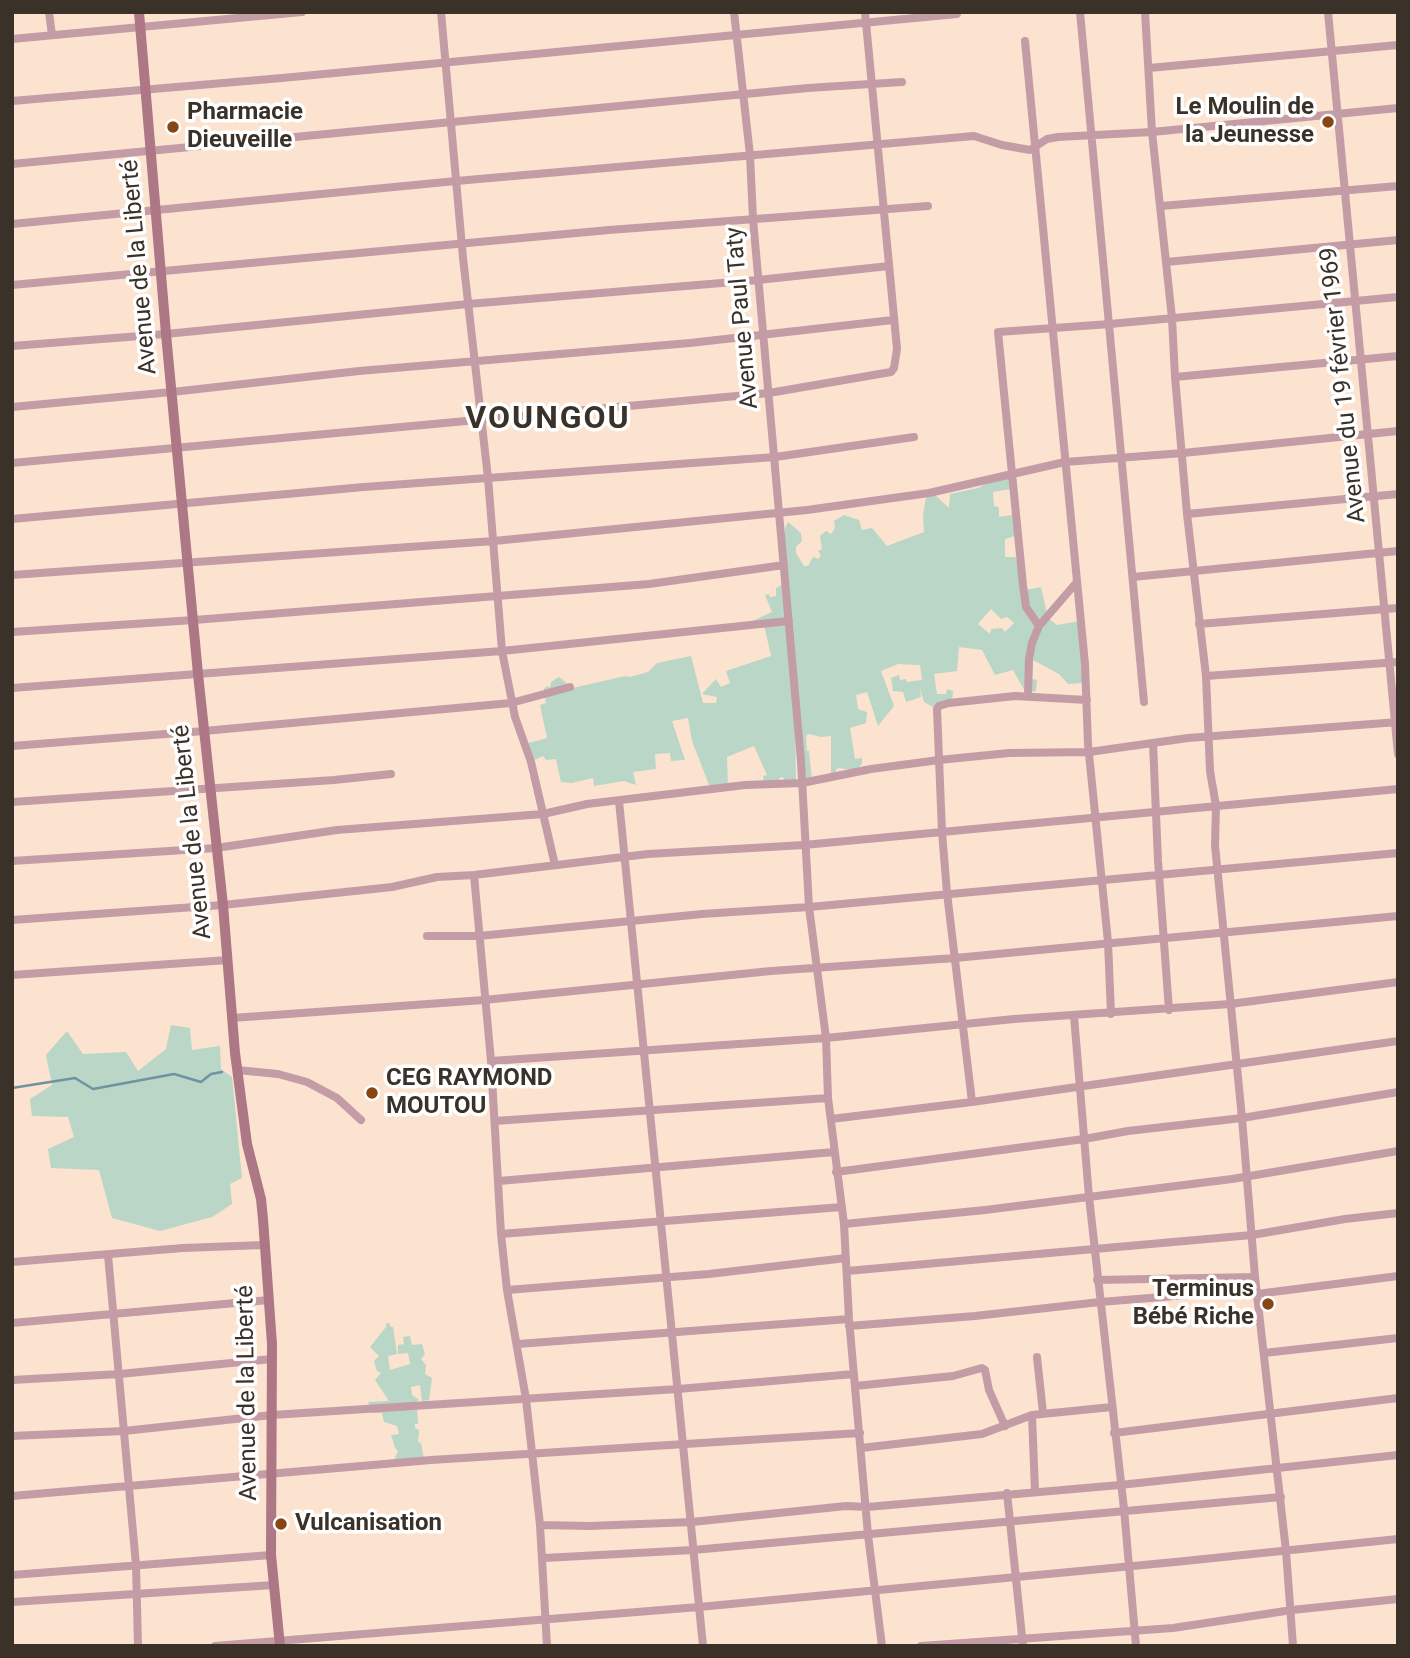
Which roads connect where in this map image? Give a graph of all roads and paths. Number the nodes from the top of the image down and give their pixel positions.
1 (50, 12) edge
2 (139, 12) edge
3 (302, 12) edge
4 (441, 12) edge
5 (734, 12) edge
6 (1080, 12) edge
7 (1145, 12) edge
8 (1328, 12) edge
9 (957, 13) edge
10 (866, 17) edge
11 (140, 27) junction
12 (737, 34) junction
13 (52, 35) junction
14 (12, 39) edge
15 (1025, 41) dead end
16 (1398, 45) edge
17 (1333, 50) junction
18 (445, 61) junction
19 (1149, 68) junction
20 (902, 82) dead end
21 (873, 84) junction
22 (145, 88) junction
23 (742, 94) junction
24 (12, 101) edge
25 (1398, 108) edge
26 (1339, 113) junction
27 (452, 121) junction
28 (1152, 132) junction
29 (1094, 136) junction
30 (878, 146) junction
31 (1036, 146) junction
32 (151, 151) junction
33 (750, 155) junction
34 (12, 163) edge
35 (456, 181) junction
36 (1398, 186) edge
37 (1344, 191) junction
38 (928, 206) dead end
39 (1161, 206) junction
40 (885, 209) junction
41 (156, 210) junction
42 (753, 219) junction
43 (12, 224) edge
44 (1398, 240) edge
45 (462, 243) junction
46 (1350, 245) junction
47 (1166, 262) junction
48 (889, 266) junction
49 (162, 272) junction
50 (758, 280) junction
51 (12, 285) edge
52 (1398, 297) edge
53 (1354, 301) junction
54 (468, 303) junction
55 (1172, 318) junction
56 (893, 320) junction
57 (1110, 324) junction
58 (1054, 328) junction
59 (166, 334) junction
60 (763, 334) junction
61 (12, 346) edge
62 (1398, 356) edge
63 (1361, 359) junction
64 (474, 362) junction
65 (1175, 377) junction
66 (172, 392) junction
67 (769, 393) junction
68 (12, 407) edge
69 (480, 419) junction
70 (1398, 431) edge
71 (1367, 434) junction
72 (914, 437) dead end
73 (178, 446) junction
74 (1183, 453) junction
75 (775, 457) junction
76 (1120, 458) junction
77 (1065, 462) junction
78 (12, 463) edge
79 (1010, 473) junction
80 (488, 478) junction
81 (1398, 494) edge
82 (1374, 496) junction
83 (183, 503) junction
84 (779, 512) junction
85 (1188, 514) junction
86 (12, 519) edge
87 (494, 541) junction
88 (1398, 551) edge
89 (1380, 552) junction
90 (188, 562) junction
91 (784, 565) junction
92 (1193, 570) junction
93 (12, 575) edge
94 (1133, 577) junction
95 (1076, 583) junction
96 (498, 595) junction
97 (1398, 608) edge
98 (1384, 609) junction
99 (194, 620) junction
100 (789, 621) junction
101 (1199, 624) junction
102 (1039, 626) junction
103 (12, 632) edge
104 (502, 651) junction
105 (1393, 663) edge
106 (198, 674) junction
107 (1206, 676) junction
108 (570, 687) dead end
109 (12, 688) edge
110 (1028, 695) junction
111 (1087, 700) junction
112 (1144, 702) dead end
113 (511, 703) junction
114 (1396, 722) edge
115 (204, 731) junction
116 (1210, 737) junction
117 (1153, 743) junction
118 (12, 746) edge
119 (1089, 752) junction
120 (1398, 754) edge
121 (939, 760) junction
122 (391, 774) dead end
123 (802, 783) junction
124 (209, 787) junction
125 (1398, 789) edge
126 (619, 801) junction
127 (12, 802) edge
128 (1216, 806) junction
129 (1156, 812) junction
130 (543, 814) junction
131 (1096, 817) junction
132 (942, 832) junction
133 (804, 845) junction
134 (216, 848) junction
135 (1398, 853) edge
136 (626, 857) junction
137 (12, 861) edge
138 (555, 865) junction
139 (1218, 870) junction
140 (474, 875) junction
141 (1159, 876) junction
142 (1101, 880) junction
143 (947, 893) junction
144 (223, 905) junction
145 (809, 907) junction
146 (1398, 916) edge
147 (12, 920) edge
148 (632, 920) junction
149 (1224, 932) junction
150 (427, 936) dead end
151 (479, 936) junction
152 (1165, 939) junction
153 (1108, 942) junction
154 (955, 958) junction
155 (228, 960) junction
156 (816, 968) junction
157 (12, 975) edge
158 (1398, 982) edge
159 (639, 985) junction
160 (484, 1000) junction
161 (1230, 1004) junction
162 (1169, 1010) junction
163 (1111, 1014) junction
164 (1074, 1016) junction
165 (232, 1018) junction
166 (962, 1024) junction
167 (826, 1038) junction
168 (1398, 1041) edge
169 (644, 1049) junction
170 (491, 1060) junction
171 (1236, 1064) junction
172 (237, 1070) junction
173 (1080, 1087) junction
174 (1398, 1092) edge
175 (828, 1098) junction
176 (972, 1102) junction
177 (649, 1110) junction
178 (1242, 1118) junction
179 (831, 1119) junction
180 (361, 1120) dead end
181 (495, 1121) junction
182 (1084, 1139) junction
183 (1398, 1151) edge
184 (834, 1152) junction
185 (656, 1167) junction
186 (836, 1172) junction
187 (1247, 1176) junction
188 (499, 1181) junction
189 (1089, 1197) junction
190 (842, 1207) junction
191 (1398, 1213) edge
192 (661, 1222) junction
193 (844, 1224) junction
194 (501, 1234) junction
195 (1252, 1235) junction
196 (264, 1245) junction
197 (1095, 1248) junction
198 (108, 1255) junction
199 (846, 1258) junction
200 (12, 1262) edge
201 (847, 1271) junction
202 (666, 1276) junction
203 (1398, 1276) edge
204 (1255, 1277) junction
205 (1097, 1280) junction
206 (507, 1290) junction
207 (1258, 1294) junction
208 (269, 1300) junction
209 (1100, 1302) junction
210 (112, 1312) junction
211 (849, 1322) junction
212 (12, 1323) edge
213 (671, 1332) junction
214 (1398, 1338) edge
215 (518, 1344) junction
216 (1264, 1353) junction
217 (1037, 1357) dead end
218 (272, 1359) junction
219 (120, 1374) junction
220 (854, 1374) junction
221 (12, 1380) edge
222 (855, 1386) junction
223 (678, 1389) junction
224 (1398, 1398) edge
225 (526, 1399) junction
226 (1112, 1407) junction
227 (1043, 1413) junction
228 (1270, 1413) junction
229 (272, 1415) junction
230 (1032, 1415) junction
231 (1005, 1426) junction
232 (124, 1431) junction
233 (860, 1433) junction
234 (1114, 1433) junction
235 (12, 1436) edge
236 (681, 1443) junction
237 (861, 1448) junction
238 (532, 1454) junction
239 (1398, 1455) edge
240 (1278, 1468) junction
241 (271, 1473) junction
242 (1121, 1485) junction
243 (129, 1487) junction
244 (1035, 1491) junction
245 (1007, 1493) junction
246 (12, 1496) edge
247 (1281, 1497) junction
248 (867, 1507) junction
249 (1124, 1509) junction
250 (1009, 1521) junction
251 (692, 1522) junction
252 (540, 1525) junction
253 (868, 1535) junction
254 (1398, 1539) edge
255 (693, 1550) junction
256 (1286, 1551) junction
257 (271, 1555) junction
258 (544, 1558) junction
259 (136, 1565) junction
260 (1129, 1566) junction
261 (12, 1575) edge
262 (1015, 1575) junction
263 (274, 1585) junction
264 (874, 1590) junction
265 (138, 1594) junction
266 (1398, 1599) edge
267 (12, 1602) edge
268 (699, 1606) junction
269 (1292, 1610) junction
270 (547, 1620) junction
271 (1135, 1632) junction
272 (1023, 1642) edge
273 (280, 1643) edge
274 (138, 1646) edge
275 (215, 1646) edge
276 (547, 1646) edge
277 (703, 1646) edge
278 (882, 1646) edge
279 (921, 1646) edge
280 (1136, 1646) edge
281 (1293, 1646) edge

1 - 13 street
2 - 11 street, Avenue de la Liberté
3 - 11 street
4 - 18 street
5 - 12 street, Avenue Paul Taty
6 - 29 street
7 - 19 street
8 - 17 street, Avenue du 19 février 1969
9 - 10 street
10 - 12 street
10 - 21 street
11 - 13 street
11 - 22 street, Avenue de la Liberté
12 - 18 street
12 - 23 street, Avenue Paul Taty
13 - 14 street
15 - 31 street
16 - 17 street
17 - 19 street
17 - 26 street, Avenue du 19 février 1969
18 - 22 street
18 - 27 street
19 - 28 street
20 - 21 street
21 - 23 street
21 - 30 street
22 - 24 street
22 - 32 street, Avenue de la Liberté
23 - 27 street
23 - 33 street, Avenue Paul Taty
25 - 26 street
26 - 28 street
26 - 37 street, Avenue du 19 février 1969
27 - 32 street
27 - 35 street
28 - 29 street
28 - 39 street
29 - 31 street
29 - 57 street
30 - 31 street
30 - 33 street
30 - 40 street
31 - 58 street
32 - 34 street
32 - 41 street, Avenue de la Liberté
33 - 35 street
33 - 42 street, Avenue Paul Taty
35 - 41 street
35 - 45 street
36 - 37 street
37 - 39 street
37 - 46 street, Avenue du 19 février 1969
38 - 40 street
39 - 47 street
40 - 42 street
40 - 48 street
41 - 43 street
41 - 49 street, Avenue de la Liberté
42 - 45 street
42 - 50 street, Avenue Paul Taty
44 - 46 street
45 - 49 street
45 - 54 street
46 - 47 street
46 - 53 street, Avenue du 19 février 1969
47 - 55 street
48 - 50 street
48 - 56 street
49 - 51 street
49 - 59 street, Avenue de la Liberté
50 - 54 street
50 - 60 street, Avenue Paul Taty
52 - 53 street
53 - 55 street
53 - 63 street, Avenue du 19 février 1969
54 - 59 street
54 - 64 street
55 - 57 street
55 - 65 street
56 - 60 street
56 - 67 street
57 - 58 street
57 - 76 street
58 - 77 street
58 - 79 street
59 - 61 street
59 - 66 street, Avenue de la Liberté
60 - 64 street
60 - 67 street, Avenue Paul Taty
62 - 63 street
63 - 65 street
63 - 71 street, Avenue du 19 février 1969
64 - 66 street
64 - 69 street
65 - 74 street
66 - 68 street
66 - 73 street, Avenue de la Liberté
67 - 69 street
67 - 75 street, Avenue Paul Taty
69 - 73 street
69 - 80 street
70 - 71 street
71 - 74 street
71 - 82 street, Avenue du 19 février 1969
72 - 75 street
73 - 78 street
73 - 83 street, Avenue de la Liberté
74 - 76 street
74 - 85 street
75 - 80 street
75 - 84 street, Avenue Paul Taty
76 - 77 street
76 - 94 street
77 - 79 street
77 - 95 street
79 - 84 street
79 - 102 street
80 - 83 street
80 - 87 street
81 - 82 street
82 - 85 street
82 - 89 street, Avenue du 19 février 1969
83 - 86 street
83 - 90 street, Avenue de la Liberté
84 - 87 street
84 - 91 street, Avenue Paul Taty
85 - 92 street
87 - 90 street
87 - 96 street
88 - 89 street
89 - 92 street
89 - 98 street, Avenue du 19 février 1969
90 - 93 street
90 - 99 street, Avenue de la Liberté
91 - 96 street
91 - 100 street, Avenue Paul Taty
92 - 94 street
92 - 101 street
94 - 112 street
95 - 102 street
95 - 111 street
96 - 99 street
96 - 104 street
97 - 98 street
98 - 101 street
98 - 105 street, Avenue du 19 février 1969
99 - 103 street
99 - 106 street, Avenue de la Liberté
100 - 104 street
100 - 123 street, Avenue Paul Taty
101 - 107 street
102 - 110 street
104 - 106 street
104 - 113 street
105 - 107 street
105 - 114 street, Avenue du 19 février 1969
106 - 109 street
106 - 115 street, Avenue de la Liberté
107 - 116 street
108 - 113 street
110 - 111 street
110 - 121 street
111 - 119 street
113 - 115 street
113 - 130 street
114 - 116 street
114 - 120 street, Avenue du 19 février 1969
115 - 118 street
115 - 124 street, Avenue de la Liberté
116 - 117 street
116 - 128 street
117 - 119 street
117 - 129 street
119 - 121 street
119 - 131 street
121 - 123 street
121 - 132 street
122 - 124 street
123 - 126 street
123 - 133 street, Avenue Paul Taty
124 - 127 street
124 - 134 street, Avenue de la Liberté
125 - 128 street
126 - 130 street
126 - 136 street
128 - 129 street
128 - 139 street
129 - 131 street
129 - 141 street
130 - 134 street
130 - 138 street
131 - 132 street
131 - 142 street
132 - 133 street
132 - 143 street
133 - 136 street
133 - 145 street, Avenue Paul Taty
134 - 137 street
134 - 144 street, Avenue de la Liberté
135 - 139 street
136 - 138 street
136 - 148 street
138 - 140 street
139 - 141 street
139 - 149 street
140 - 144 street
140 - 151 street
141 - 142 street
141 - 152 street
142 - 143 street
142 - 153 street
143 - 145 street
143 - 154 street
144 - 147 street
144 - 155 street, Avenue de la Liberté
145 - 148 street
145 - 156 street, Avenue Paul Taty
146 - 149 street
148 - 151 street
148 - 159 street
149 - 152 street
149 - 161 street
150 - 151 street
151 - 160 street
152 - 153 street
152 - 162 street
153 - 154 street
153 - 163 street
154 - 156 street
154 - 166 street
155 - 157 street
155 - 165 street, Avenue de la Liberté
156 - 159 street
156 - 167 street, Avenue Paul Taty
158 - 161 street
159 - 160 street
159 - 169 street
160 - 165 street
160 - 170 street
161 - 162 street
161 - 171 street
162 - 163 street
163 - 164 street
164 - 166 street
164 - 173 street
165 - 172 street, Avenue de la Liberté
166 - 167 street
166 - 176 street
167 - 169 street
167 - 175 street, Avenue Paul Taty
168 - 171 street
169 - 170 street
169 - 177 street
170 - 181 street
171 - 173 street
171 - 178 street
172 - 180 street
172 - 196 street, Avenue de la Liberté
173 - 176 street
173 - 182 street
174 - 178 street
175 - 177 street
175 - 179 street, Avenue Paul Taty
176 - 179 street
177 - 181 street
177 - 185 street
178 - 182 street
178 - 187 street
179 - 184 street, Avenue Paul Taty
181 - 188 street
182 - 186 street
182 - 189 street
183 - 187 street
184 - 185 street
184 - 186 street, Avenue Paul Taty
185 - 188 street
185 - 192 street
186 - 190 street, Avenue Paul Taty
187 - 189 street
187 - 195 street
188 - 194 street
189 - 193 street
189 - 197 street
190 - 192 street
190 - 193 street, Avenue Paul Taty
191 - 195 street
192 - 194 street
192 - 202 street
193 - 199 street, Avenue Paul Taty
194 - 206 street
195 - 197 street
195 - 204 street
196 - 198 street
196 - 208 street, Avenue de la Liberté
197 - 201 street
197 - 205 street
198 - 200 street
198 - 210 street
199 - 201 street, Avenue Paul Taty
199 - 202 street
201 - 211 street, Avenue Paul Taty
202 - 206 street
202 - 213 street
203 - 207 street
204 - 205 street
204 - 207 street
205 - 209 street
206 - 215 street
207 - 209 street
207 - 216 street
208 - 210 street
208 - 218 street, Avenue de la Liberté
209 - 211 street
209 - 226 street
210 - 212 street
210 - 219 street
211 - 213 street
211 - 220 street, Avenue Paul Taty
213 - 215 street
213 - 223 street
214 - 216 street
215 - 225 street
216 - 228 street
217 - 227 street
218 - 219 street
218 - 229 street, Avenue de la Liberté
219 - 221 street
219 - 232 street
220 - 222 street, Avenue Paul Taty
220 - 223 street
222 - 231 street
222 - 233 street, Avenue Paul Taty
223 - 225 street
223 - 236 street
224 - 228 street
225 - 229 street
225 - 238 street
226 - 227 street
226 - 234 street
227 - 230 street
228 - 234 street
228 - 240 street
229 - 232 street
229 - 241 street, Avenue de la Liberté
230 - 231 street
230 - 244 street
231 - 237 street
232 - 235 street
232 - 243 street
233 - 236 street
233 - 237 street, Avenue Paul Taty
234 - 242 street
236 - 238 street
236 - 251 street
237 - 248 street, Avenue Paul Taty
238 - 241 street
238 - 252 street
239 - 240 street
240 - 242 street
240 - 247 street
241 - 243 street
241 - 257 street, Avenue de la Liberté
242 - 244 street
242 - 249 street
243 - 246 street
243 - 259 street
244 - 245 street
245 - 248 street
245 - 250 street
247 - 249 street
247 - 256 street
248 - 251 street
248 - 253 street, Avenue Paul Taty
249 - 250 street
249 - 260 street
250 - 253 street
250 - 262 street
251 - 252 street
251 - 255 street
252 - 258 street
253 - 255 street
253 - 264 street, Avenue Paul Taty
254 - 256 street
255 - 258 street
255 - 268 street
256 - 260 street
256 - 269 street
257 - 259 street
257 - 263 street, Avenue de la Liberté
258 - 270 street
259 - 261 street
259 - 265 street
260 - 262 street
260 - 271 street
262 - 264 street
262 - 272 street
263 - 265 street
263 - 273 street, Avenue de la Liberté
264 - 268 street
264 - 278 street, Avenue Paul Taty
265 - 267 street
265 - 274 street
266 - 269 street
268 - 270 street
268 - 277 street
269 - 271 street
269 - 281 street
270 - 273 street
270 - 276 street
271 - 272 street
271 - 280 street
272 - 279 street
273 - 275 street

